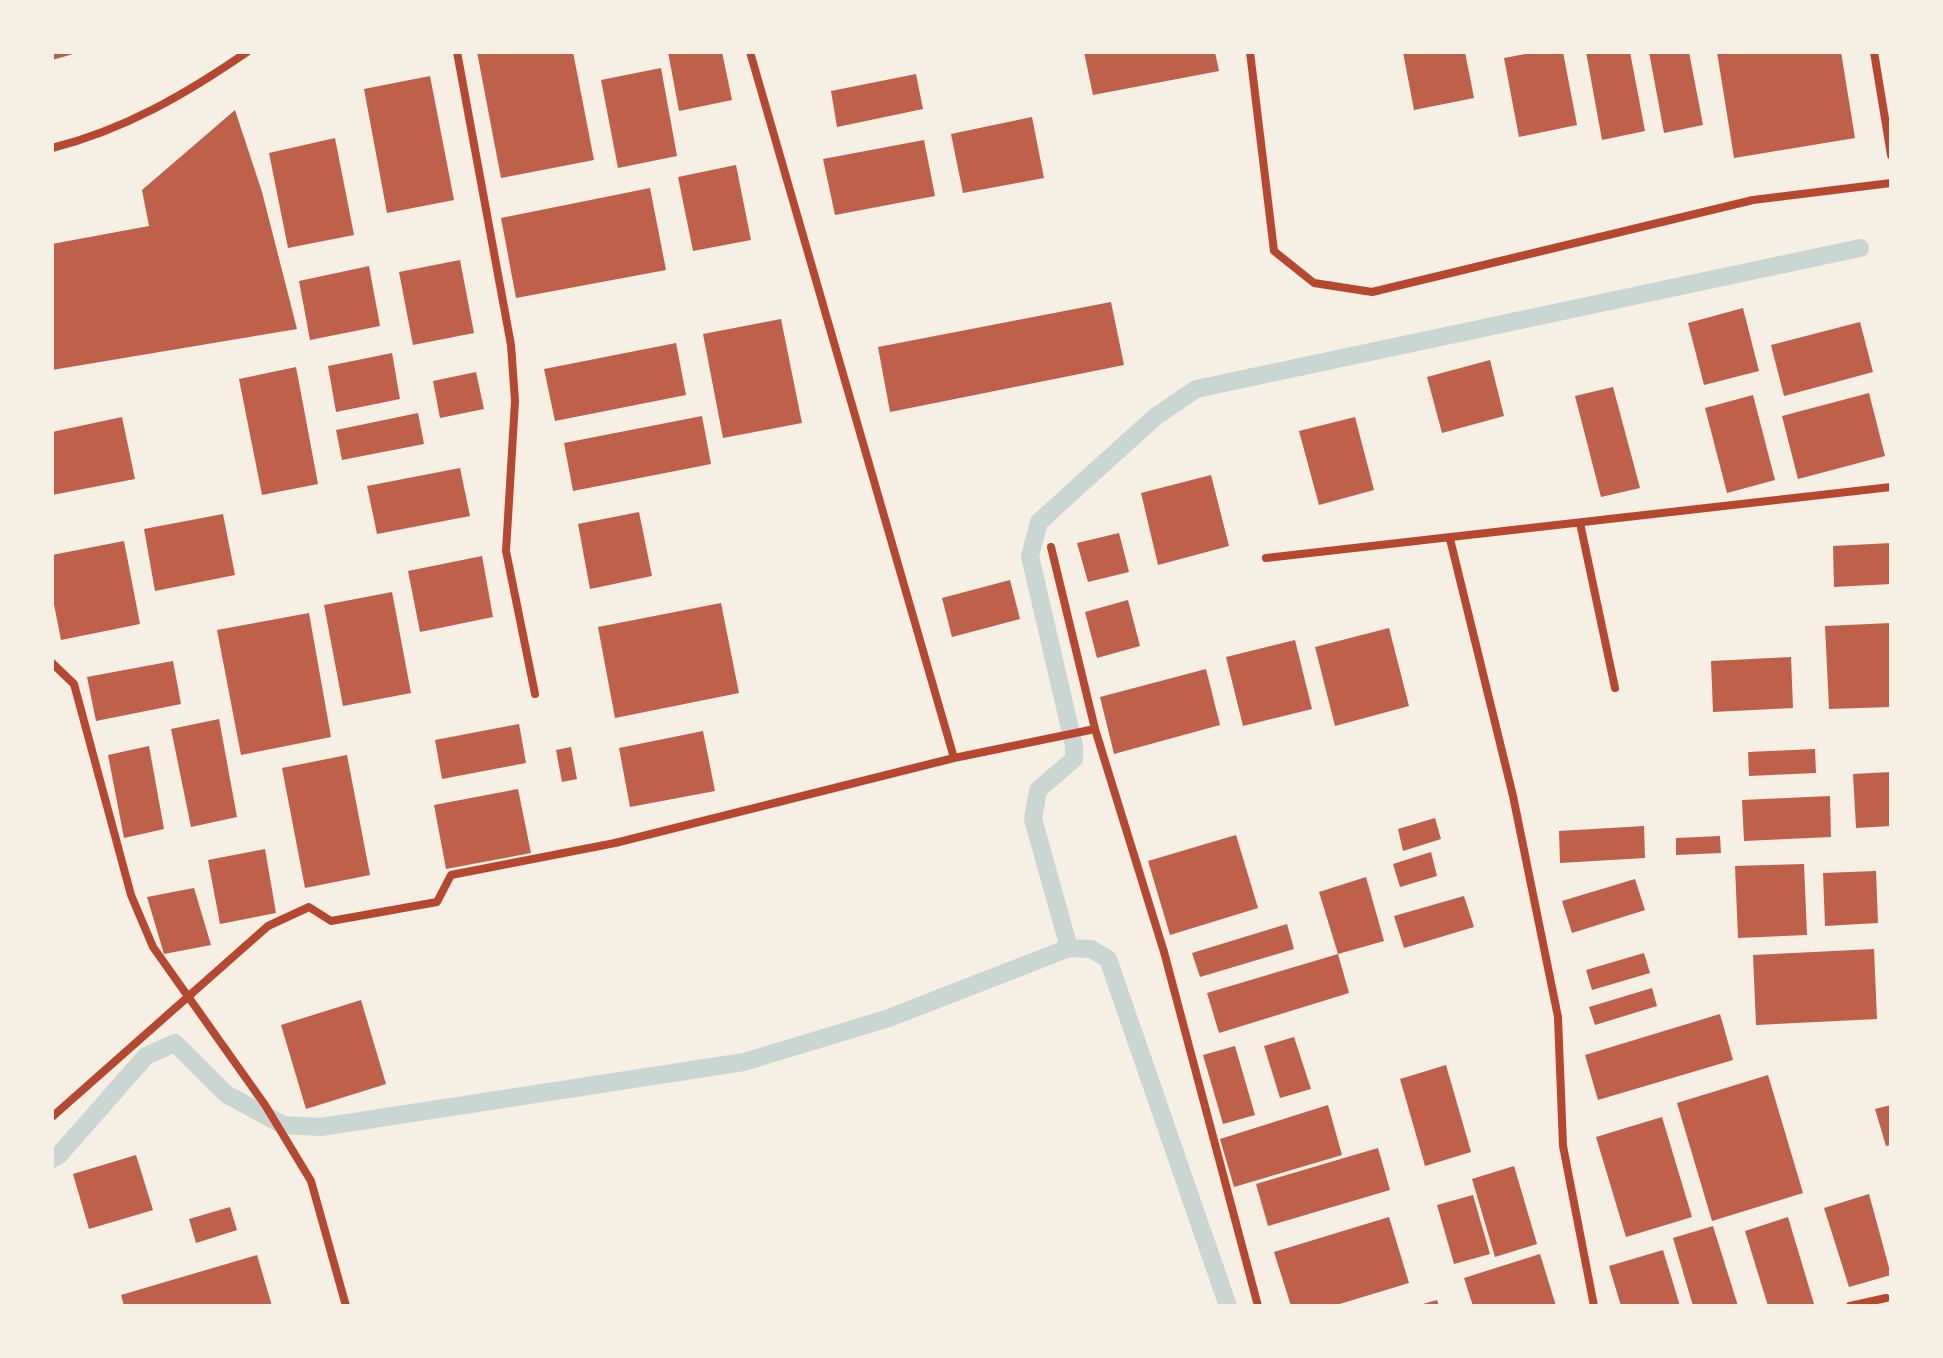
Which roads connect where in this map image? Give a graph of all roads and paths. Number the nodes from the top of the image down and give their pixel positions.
1 (247, 52) edge
2 (457, 52) edge
3 (750, 52) edge
4 (1250, 52) edge
5 (1874, 52) edge
6 (52, 148) edge
7 (1891, 155) edge
8 (1891, 183) edge
9 (1891, 487) edge
10 (1580, 523) junction
11 (1450, 539) junction
12 (1051, 547) dead end
13 (1266, 558) dead end
14 (52, 663) edge
15 (1615, 688) dead end
16 (535, 694) dead end
17 (1095, 729) junction
18 (954, 758) junction
19 (191, 997) junction
20 (52, 1117) edge
21 (1889, 1299) edge
22 (346, 1306) edge
23 (1258, 1306) edge
24 (1594, 1306) edge
25 (1850, 1306) edge

1 - 6 street
2 - 16 street
3 - 18 street
4 - 8 street
5 - 7 street
9 - 10 street
10 - 11 street
10 - 15 street
11 - 13 street
11 - 24 street
12 - 17 street
14 - 19 street
17 - 18 street
17 - 23 street
18 - 19 street
19 - 20 street
19 - 22 street
21 - 25 street

